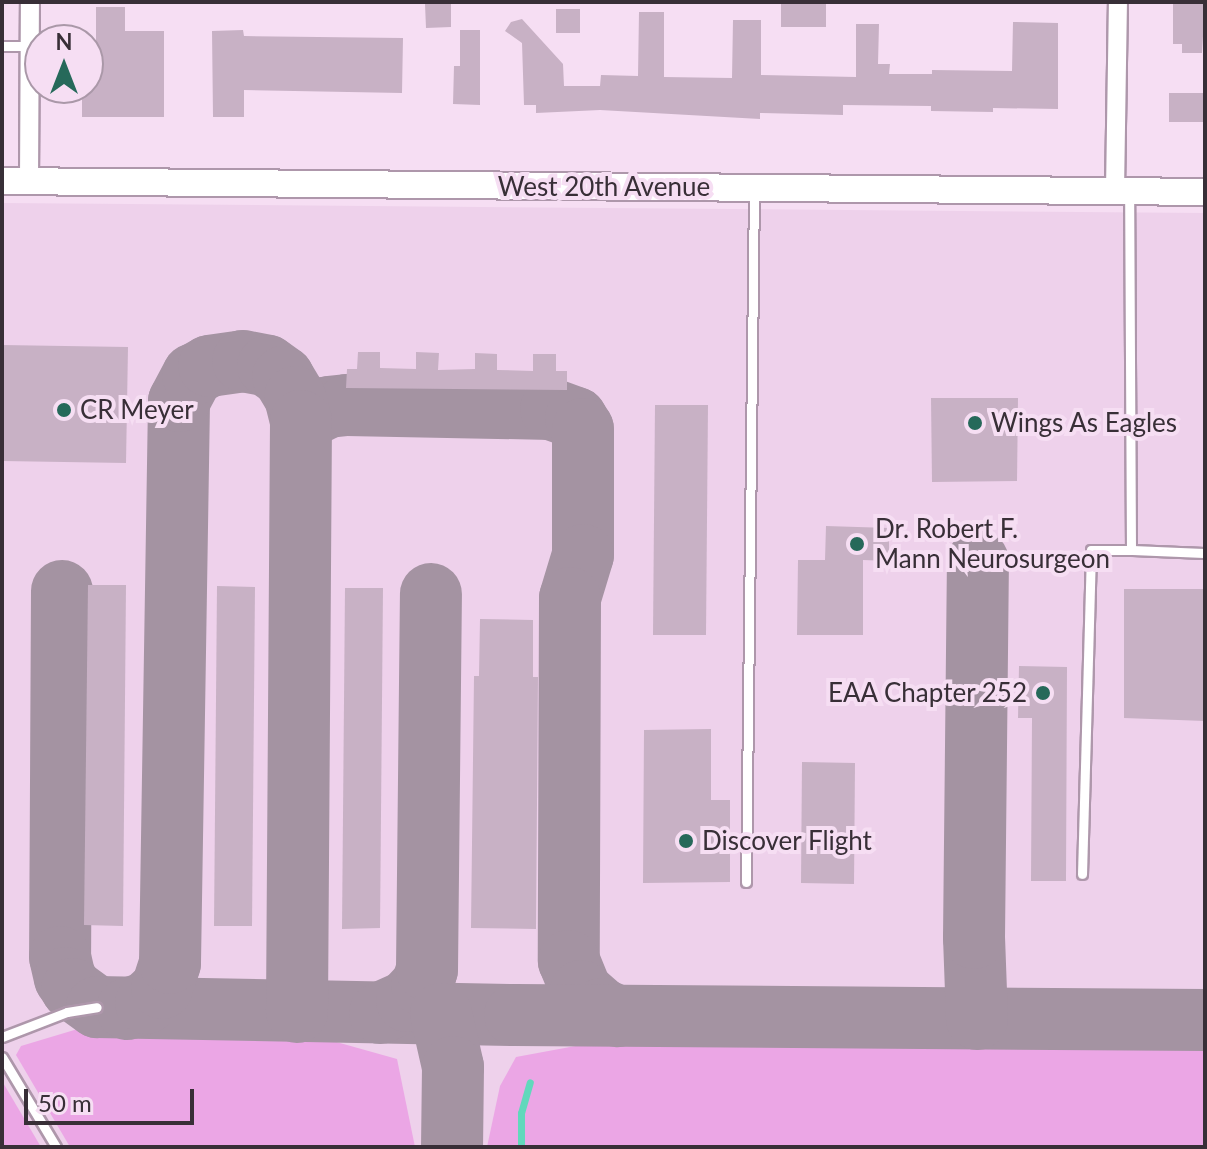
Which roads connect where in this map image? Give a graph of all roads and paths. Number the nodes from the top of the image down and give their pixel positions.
1 (30, 2) edge
2 (1118, 2) edge
3 (30, 24) edge
4 (2, 46) edge
5 (24, 46) edge
6 (30, 104) edge
7 (2, 181) edge
8 (29, 182) junction
9 (754, 188) junction
10 (1122, 191) junction
11 (1205, 192) edge
12 (1131, 550) junction
13 (1205, 553) edge
14 (1082, 874) dead end
15 (746, 882) dead end
16 (97, 1007) dead end
17 (2, 1037) edge
18 (2, 1057) edge
19 (56, 1147) edge

1 - 3 street
2 - 10 street
4 - 5 lane
6 - 8 street
7 - 8 main road, West 20th Avenue
8 - 9 main road, West 20th Avenue
9 - 10 main road, West 20th Avenue
9 - 15 lane
10 - 11 main road, West 20th Avenue
10 - 12 lane
12 - 13 lane
12 - 14 lane
16 - 17 lane
18 - 19 lane

